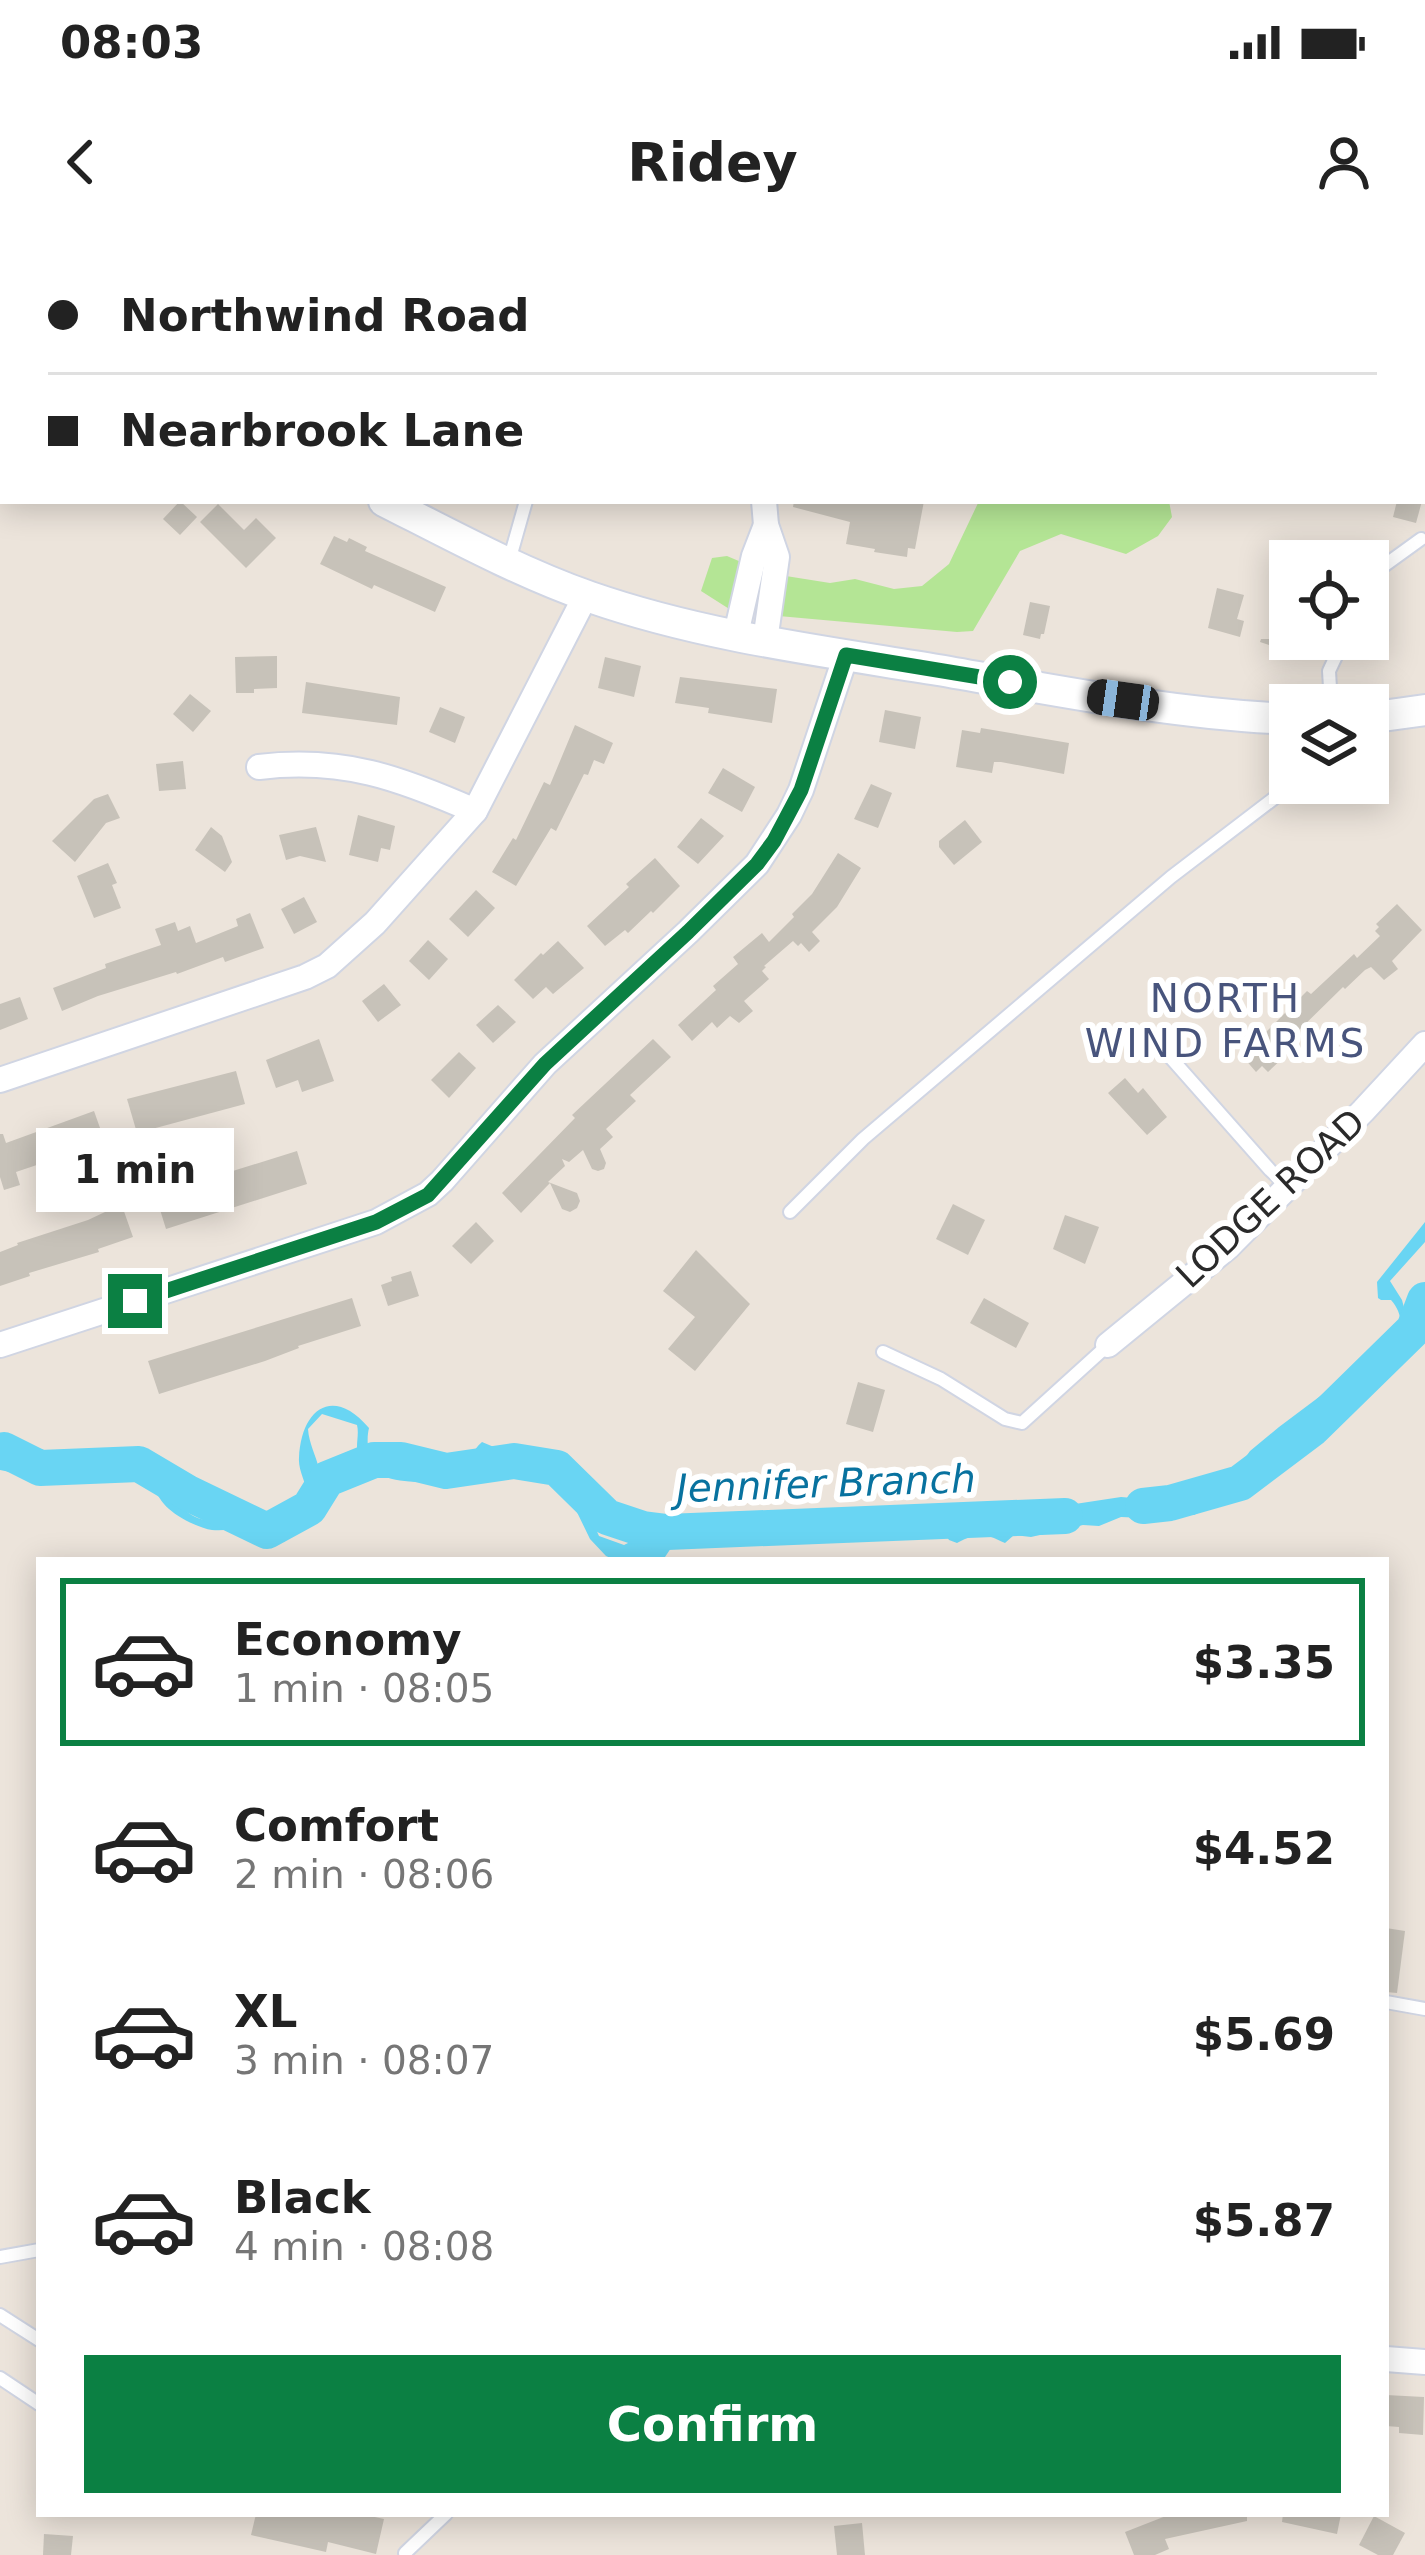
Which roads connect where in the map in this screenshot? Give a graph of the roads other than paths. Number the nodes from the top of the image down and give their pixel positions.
1 (390, 504) edge
2 (525, 504) edge
3 (765, 513) edge
4 (1421, 539) dead end
5 (508, 562) junction
6 (1389, 562) edge
7 (586, 595) junction
8 (750, 638) junction
9 (846, 655) junction
10 (1425, 710) edge
11 (1389, 715) edge
12 (1269, 717) edge
13 (260, 767) dead end
14 (1269, 802) edge
15 (475, 811) junction
16 (1148, 1033) dead end
17 (1425, 1044) edge
18 (0, 1080) edge
19 (1288, 1186) junction
20 (790, 1211) dead end
21 (0, 1346) edge
22 (1108, 1346) joint
23 (883, 1352) dead end
24 (1389, 2002) edge
25 (1425, 2008) edge
26 (36, 2251) edge
27 (0, 2257) edge
28 (0, 2315) edge
29 (36, 2338) edge
30 (1389, 2359) edge
31 (1425, 2362) edge
32 (0, 2378) edge
33 (36, 2402) edge
34 (443, 2517) edge
35 (405, 2554) edge

1 - 5 street
2 - 5 lane
3 - 8 street
4 - 6 lane
5 - 7 street
7 - 8 street
7 - 15 street
8 - 9 street
9 - 12 street
9 - 21 street
10 - 11 street
13 - 15 street
14 - 20 lane
15 - 18 street
16 - 19 lane
17 - 19 street, LODGE ROAD
19 - 22 street, LODGE ROAD
22 - 23 lane
24 - 25 lane
26 - 27 lane
28 - 29 lane
30 - 31 street
32 - 33 lane
34 - 35 lane

